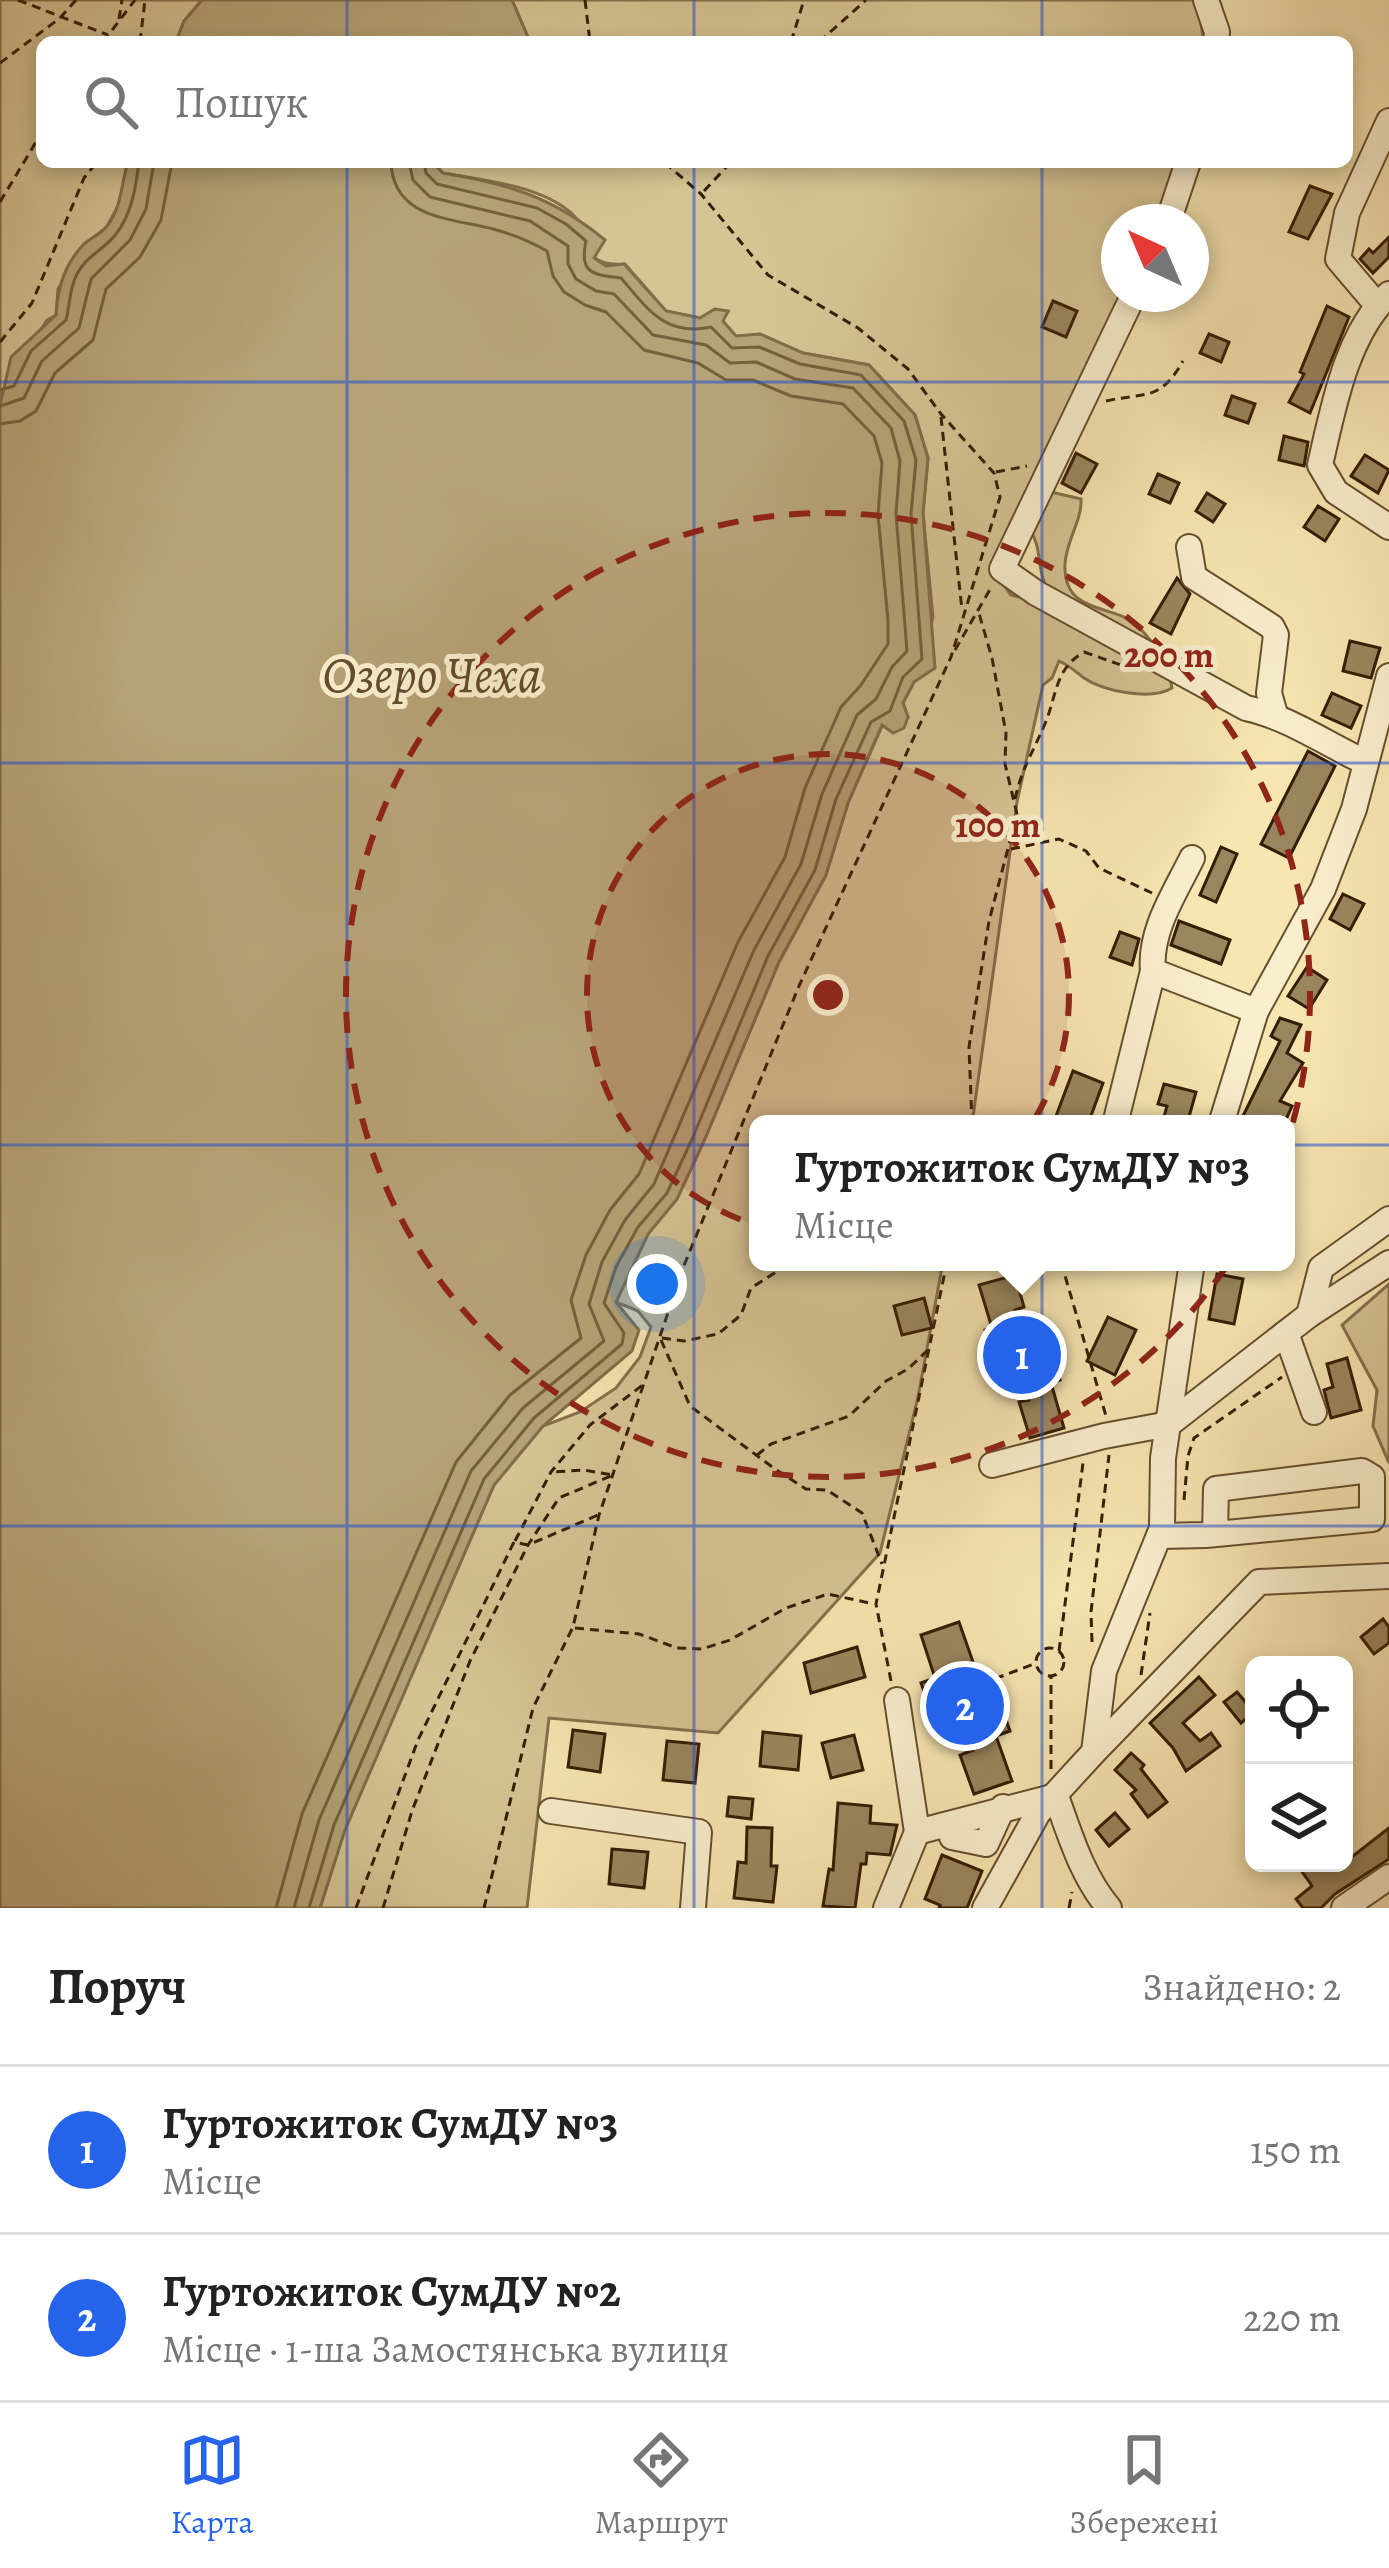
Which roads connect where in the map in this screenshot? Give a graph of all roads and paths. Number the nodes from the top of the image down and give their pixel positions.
1 (18, 0) edge
2 (76, 0) edge
3 (122, 0) edge
4 (135, 0) edge
5 (145, 0) edge
6 (585, 0) edge
7 (804, 0) edge
8 (866, 0) edge
9 (1206, 0) edge
10 (60, 18) junction
11 (119, 21) junction
12 (108, 35) joint
13 (141, 36) edge
14 (589, 36) edge
15 (793, 36) edge
16 (826, 36) edge
17 (1217, 36) edge
18 (0, 63) edge
19 (1389, 121) edge
20 (36, 141) edge
21 (92, 168) edge
22 (671, 168) edge
23 (725, 168) edge
24 (1186, 168) edge
25 (701, 194) junction
26 (0, 202) edge
27 (1174, 204) edge
28 (1383, 299) edge
29 (1125, 312) edge
30 (0, 342) edge
31 (1183, 361) dead end
32 (1105, 401) dead end
33 (941, 414) junction
34 (1389, 527) edge
35 (1189, 548) dead end
36 (1002, 569) junction
37 (978, 610) junction
38 (963, 612) junction
39 (951, 657) junction
40 (1124, 665) dead end
41 (1389, 676) edge
42 (1275, 714) junction
43 (1365, 762) junction
44 (1015, 800) junction
45 (1008, 850) junction
46 (1192, 858) dead end
47 (1170, 902) junction
48 (1153, 971) junction
49 (1256, 1011) junction
50 (972, 1115) edge
51 (1116, 1115) edge
52 (1224, 1115) edge
53 (1389, 1220) edge
54 (1389, 1263) edge
55 (778, 1271) edge
56 (945, 1271) edge
57 (1063, 1271) edge
58 (1191, 1271) edge
59 (1309, 1315) junction
60 (1286, 1333) junction
61 (660, 1338) junction
62 (931, 1347) junction
63 (1298, 1366) junction
64 (645, 1383) junction
65 (1314, 1412) dead end
66 (1169, 1424) junction
67 (1098, 1438) junction
68 (757, 1456) junction
69 (992, 1465) dead end
70 (551, 1472) junction
71 (613, 1474) junction
72 (1184, 1500) dead end
73 (599, 1515) junction
74 (1215, 1534) junction
75 (1159, 1536) junction
76 (514, 1542) junction
77 (528, 1545) junction
78 (883, 1566) junction
79 (1389, 1576) edge
80 (875, 1604) junction
81 (1151, 1608) dead end
82 (573, 1628) junction
83 (1059, 1652) junction
84 (458, 1658) junction
85 (1092, 1660) dead end
86 (470, 1661) junction
87 (1036, 1664) junction
88 (1051, 1677) junction
89 (1140, 1681) dead end
90 (981, 1684) dead end
91 (897, 1700) joint
92 (1094, 1752) junction
93 (1056, 1796) junction
94 (1003, 1807) junction
95 (551, 1811) dead end
96 (917, 1832) junction
97 (952, 1837) dead end
98 (1389, 1876) edge
99 (356, 1908) edge
100 (383, 1908) edge
101 (484, 1908) edge
102 (693, 1908) edge
103 (886, 1908) edge
104 (985, 1908) edge
105 (1109, 1908) edge
106 (1344, 1908) edge

1 - 10 path
2 - 10 path
3 - 11 path
4 - 11 path
5 - 13 path
6 - 14 path
7 - 15 path
8 - 16 path
9 - 17 street
10 - 12 path
10 - 18 path
11 - 12 path
19 - 28 street
20 - 26 path
21 - 30 path
22 - 25 path
23 - 25 path
24 - 27 street
25 - 33 path
28 - 34 street
29 - 36 street
31 - 32 path
33 - 38 path
33 - 38 path
35 - 42 street
36 - 37 path
36 - 42 street
37 - 39 path
37 - 44 path
38 - 39 path
39 - 61 path
40 - 44 path
41 - 43 street
42 - 43 street
43 - 49 street
44 - 45 path
45 - 47 path
45 - 50 path
46 - 47 street
47 - 48 street
48 - 49 street
48 - 51 street
49 - 52 street
53 - 59 street
54 - 59 street
55 - 61 path
56 - 62 path
57 - 67 path
58 - 66 street
59 - 60 street
60 - 63 street
60 - 66 street
61 - 64 path
61 - 68 path
62 - 68 path
62 - 78 path
63 - 65 street
63 - 72 path
64 - 70 path
64 - 71 path
66 - 67 street
66 - 75 street
67 - 69 street
67 - 83 path
67 - 85 path
68 - 78 path
70 - 71 path
70 - 76 path
71 - 73 path
71 - 77 path
73 - 77 path
73 - 82 path
74 - 74 street
74 - 75 street
75 - 92 street
76 - 77 path
76 - 84 path
77 - 86 path
78 - 80 path
79 - 92 street
80 - 82 path
80 - 91 path
81 - 89 path
82 - 101 path
83 - 87 path
83 - 88 path
84 - 86 path
84 - 99 path
86 - 100 path
87 - 88 path
87 - 90 path
88 - 93 path
91 - 96 street
92 - 93 street
93 - 94 street
93 - 104 street
93 - 105 street
94 - 96 street
94 - 97 street
95 - 102 street
96 - 103 street
98 - 106 street

